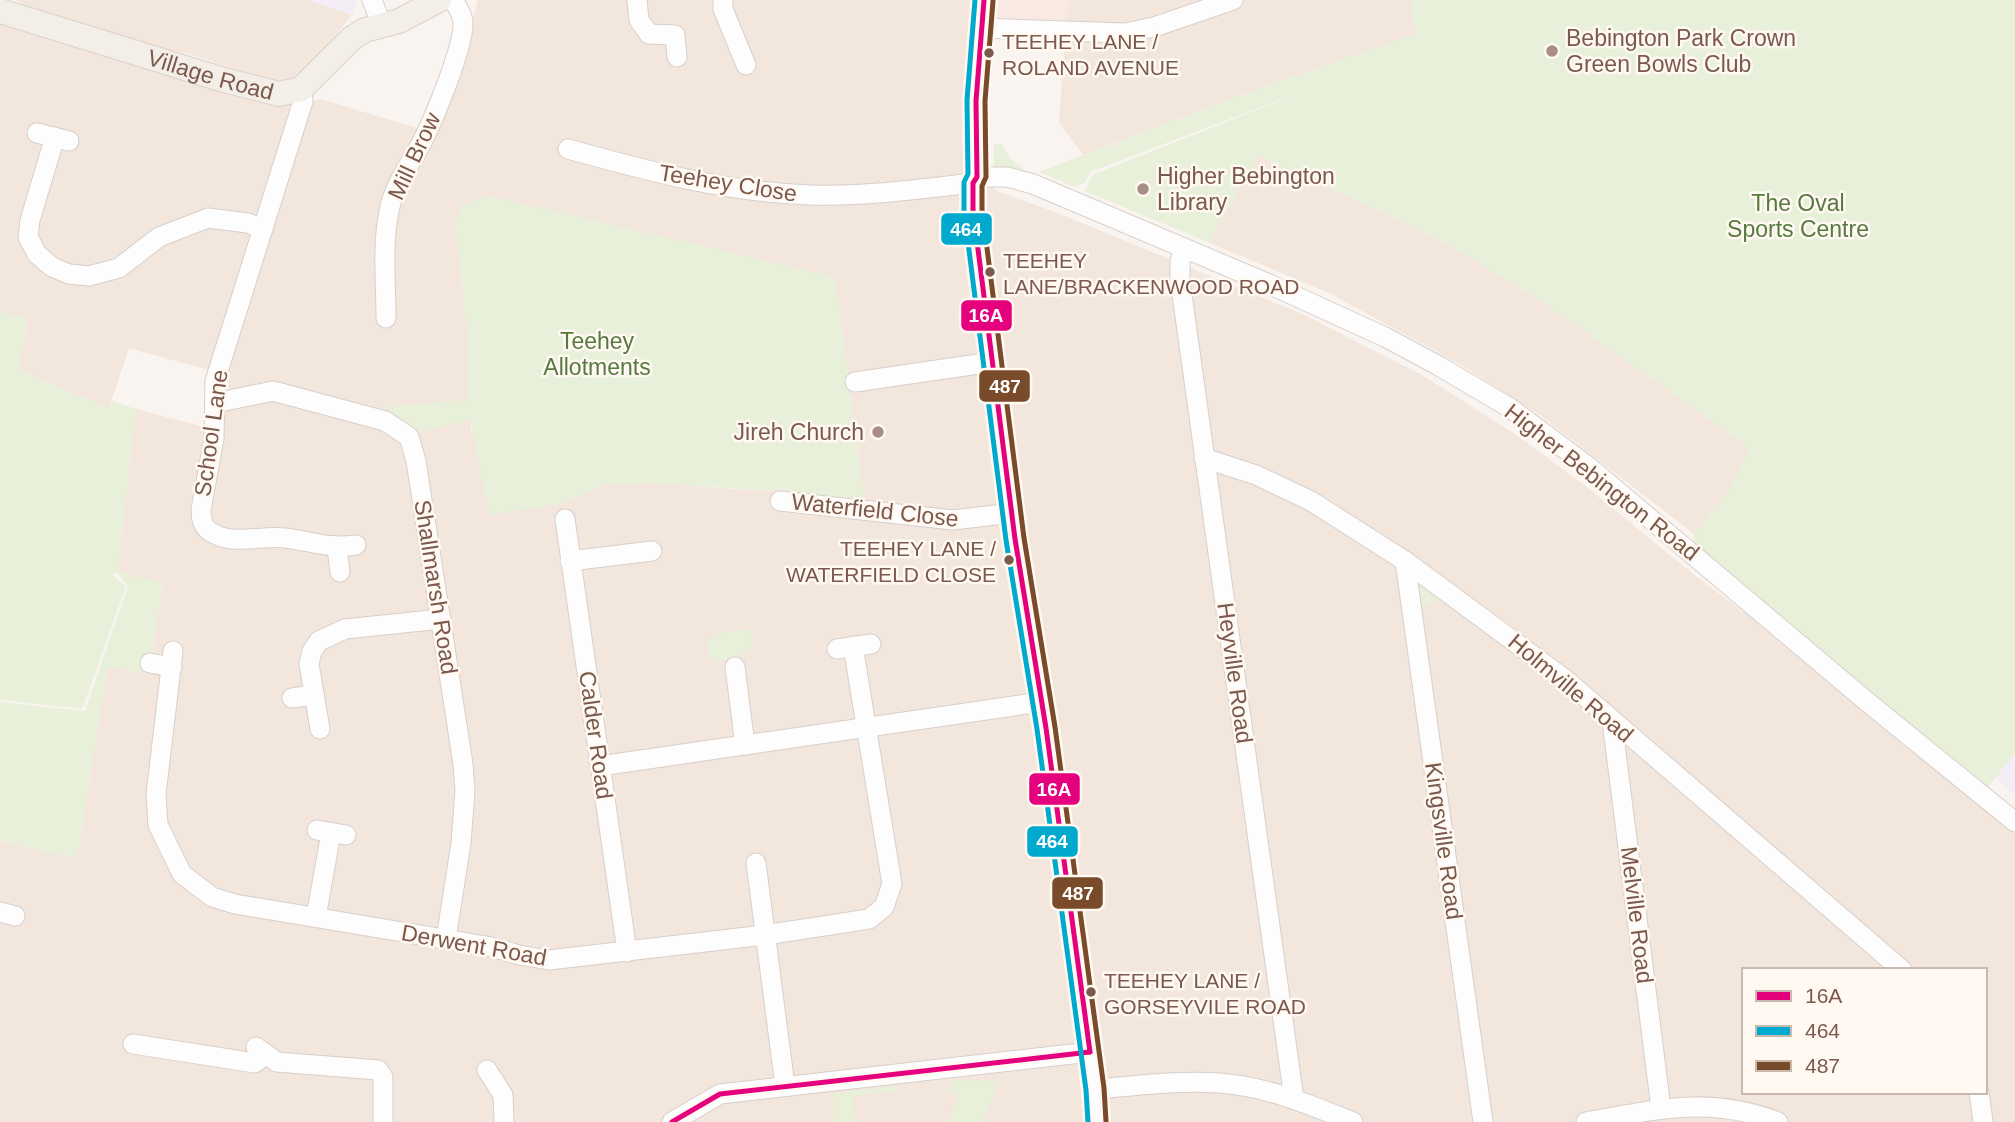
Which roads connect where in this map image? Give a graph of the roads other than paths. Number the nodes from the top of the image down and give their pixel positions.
1 (372, 0) edge
2 (439, 0) edge
3 (452, 0) edge
4 (637, 0) edge
5 (984, 0) edge
6 (1233, 0) edge
7 (723, 5) edge
8 (0, 11) edge
9 (382, 26) junction
10 (981, 28) junction
11 (677, 57) dead end
12 (746, 65) dead end
13 (301, 89) junction
14 (54, 137) dead end
15 (568, 150) dead end
16 (975, 180) junction
17 (263, 229) junction
18 (1185, 248) junction
19 (386, 318) dead end
20 (992, 362) junction
21 (855, 382) dead end
22 (215, 402) junction
23 (1204, 458) junction
24 (780, 501) dead end
25 (1012, 513) junction
26 (565, 519) dead end
27 (652, 552) dead end
28 (570, 561) junction
29 (1405, 561) junction
30 (340, 572) dead end
31 (440, 619) junction
32 (854, 647) dead end
33 (149, 663) dead end
34 (733, 667) dead end
35 (313, 695) junction
36 (292, 698) dead end
37 (1041, 702) junction
38 (1612, 721) junction
39 (866, 726) junction
40 (320, 729) dead end
41 (745, 745) junction
42 (600, 766) junction
43 (2015, 822) edge
44 (331, 833) dead end
45 (757, 863) dead end
46 (316, 917) junction
47 (765, 935) junction
48 (446, 939) junction
49 (627, 952) junction
50 (1900, 968) edge
51 (133, 1044) dead end
52 (1090, 1052) junction
53 (487, 1070) dead end
54 (785, 1086) junction
55 (1095, 1089) junction
56 (1979, 1094) edge
57 (1294, 1099) junction
58 (1661, 1108) junction
59 (383, 1122) edge
60 (504, 1122) edge
61 (672, 1122) edge
62 (1097, 1122) edge
63 (1353, 1122) edge
64 (1483, 1122) edge
65 (1586, 1122) edge
66 (1777, 1122) edge
67 (1983, 1122) edge

1 - 9 street
2 - 9 main road, Village Road
3 - 19 street, Mill Brow
4 - 11 street
5 - 10 street
6 - 10 street
7 - 12 street
8 - 13 main road, Village Road
9 - 13 main road, Village Road
10 - 16 street
13 - 17 street, School Lane
14 - 17 street
15 - 16 street, Teehey Close
16 - 18 street, Higher Bebington Road
16 - 20 street
17 - 22 street, School Lane
18 - 23 street, Heyville Road
18 - 43 street, Higher Bebington Road
20 - 21 street
20 - 25 street
22 - 30 street, School Lane
22 - 31 street, Shallmarsh Road
23 - 29 street, Holmville Road
23 - 57 street, Heyville Road
24 - 25 street, Waterfield Close
25 - 37 street
26 - 28 street, Calder Road
27 - 28 street
28 - 42 street, Calder Road
29 - 38 street, Holmville Road
29 - 64 street, Kingsville Road
31 - 35 street
31 - 48 street, Shallmarsh Road
32 - 39 street, Derwent Road
33 - 46 street, Derwent Road
34 - 41 street
35 - 36 street
35 - 40 street
37 - 39 street
37 - 52 street
38 - 50 street, Holmville Road
38 - 58 street, Melville Road
39 - 41 street
39 - 47 street, Derwent Road
41 - 42 street
42 - 49 street, Calder Road
44 - 46 street
45 - 47 street
46 - 48 street, Derwent Road
47 - 49 street, Derwent Road
47 - 54 street
48 - 49 street, Derwent Road
51 - 59 street
52 - 54 street
52 - 55 street
53 - 60 street
54 - 61 street
55 - 57 street
55 - 62 street
56 - 67 street
57 - 63 street
58 - 65 street
58 - 66 street

